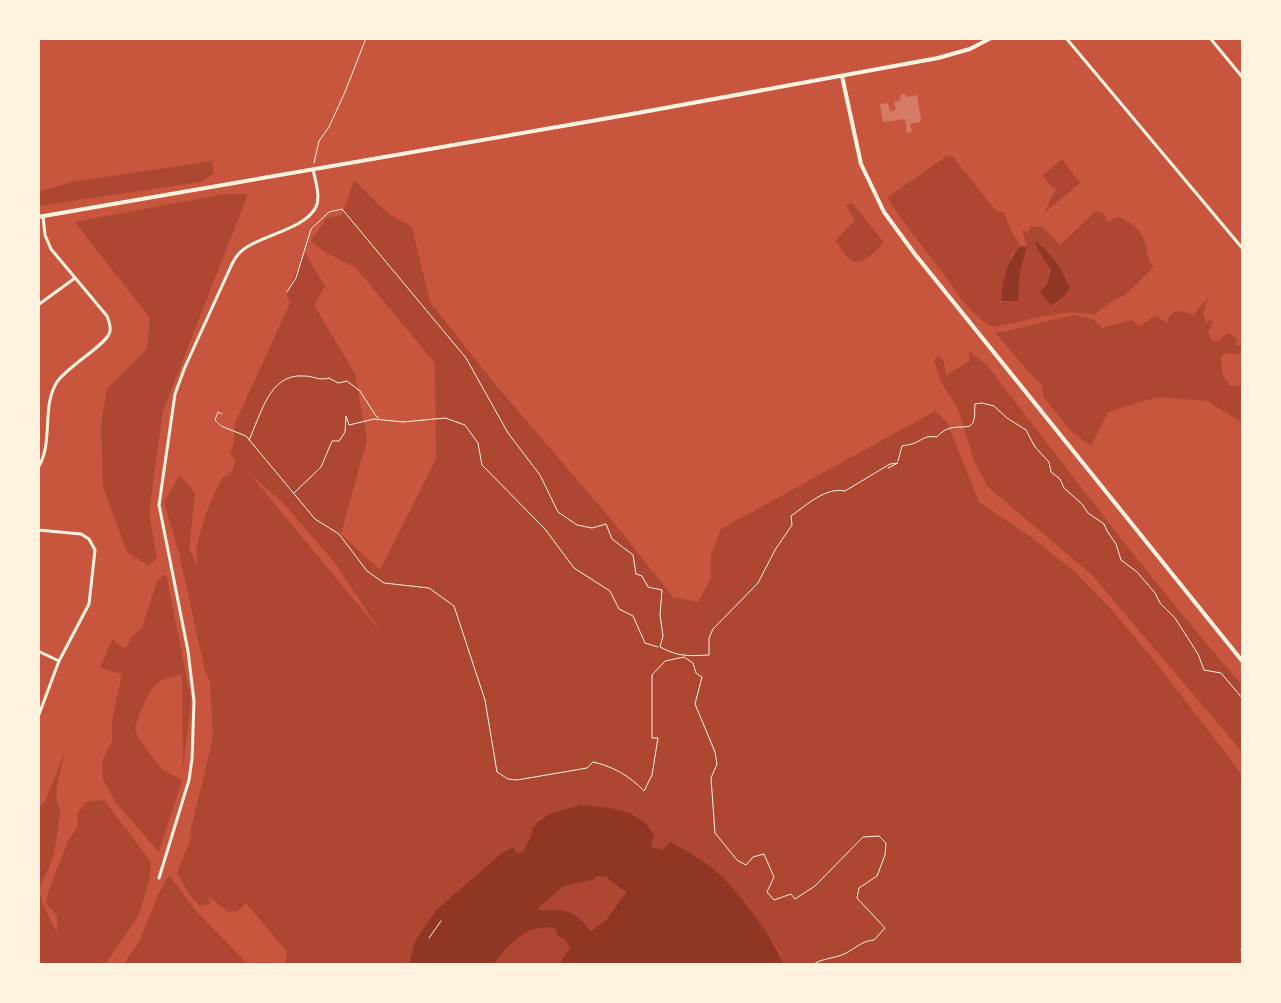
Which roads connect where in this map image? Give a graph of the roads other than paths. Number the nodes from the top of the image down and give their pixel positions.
1 (991, 38) edge
2 (1066, 38) edge
3 (1210, 38) edge
4 (842, 76) junction
5 (1243, 78) edge
6 (313, 169) junction
7 (40, 216) edge
8 (1243, 249) edge
9 (75, 278) junction
10 (38, 305) edge
11 (38, 468) edge
12 (38, 530) edge
13 (38, 651) edge
14 (59, 661) junction
15 (1243, 662) edge
16 (38, 717) edge
17 (159, 878) dead end

1 - 4 main road
2 - 8 street
3 - 5 street
4 - 6 main road
4 - 15 main road
6 - 7 main road
6 - 17 street
7 - 9 street
9 - 10 street
9 - 11 street
12 - 14 street
13 - 14 street
14 - 16 street

